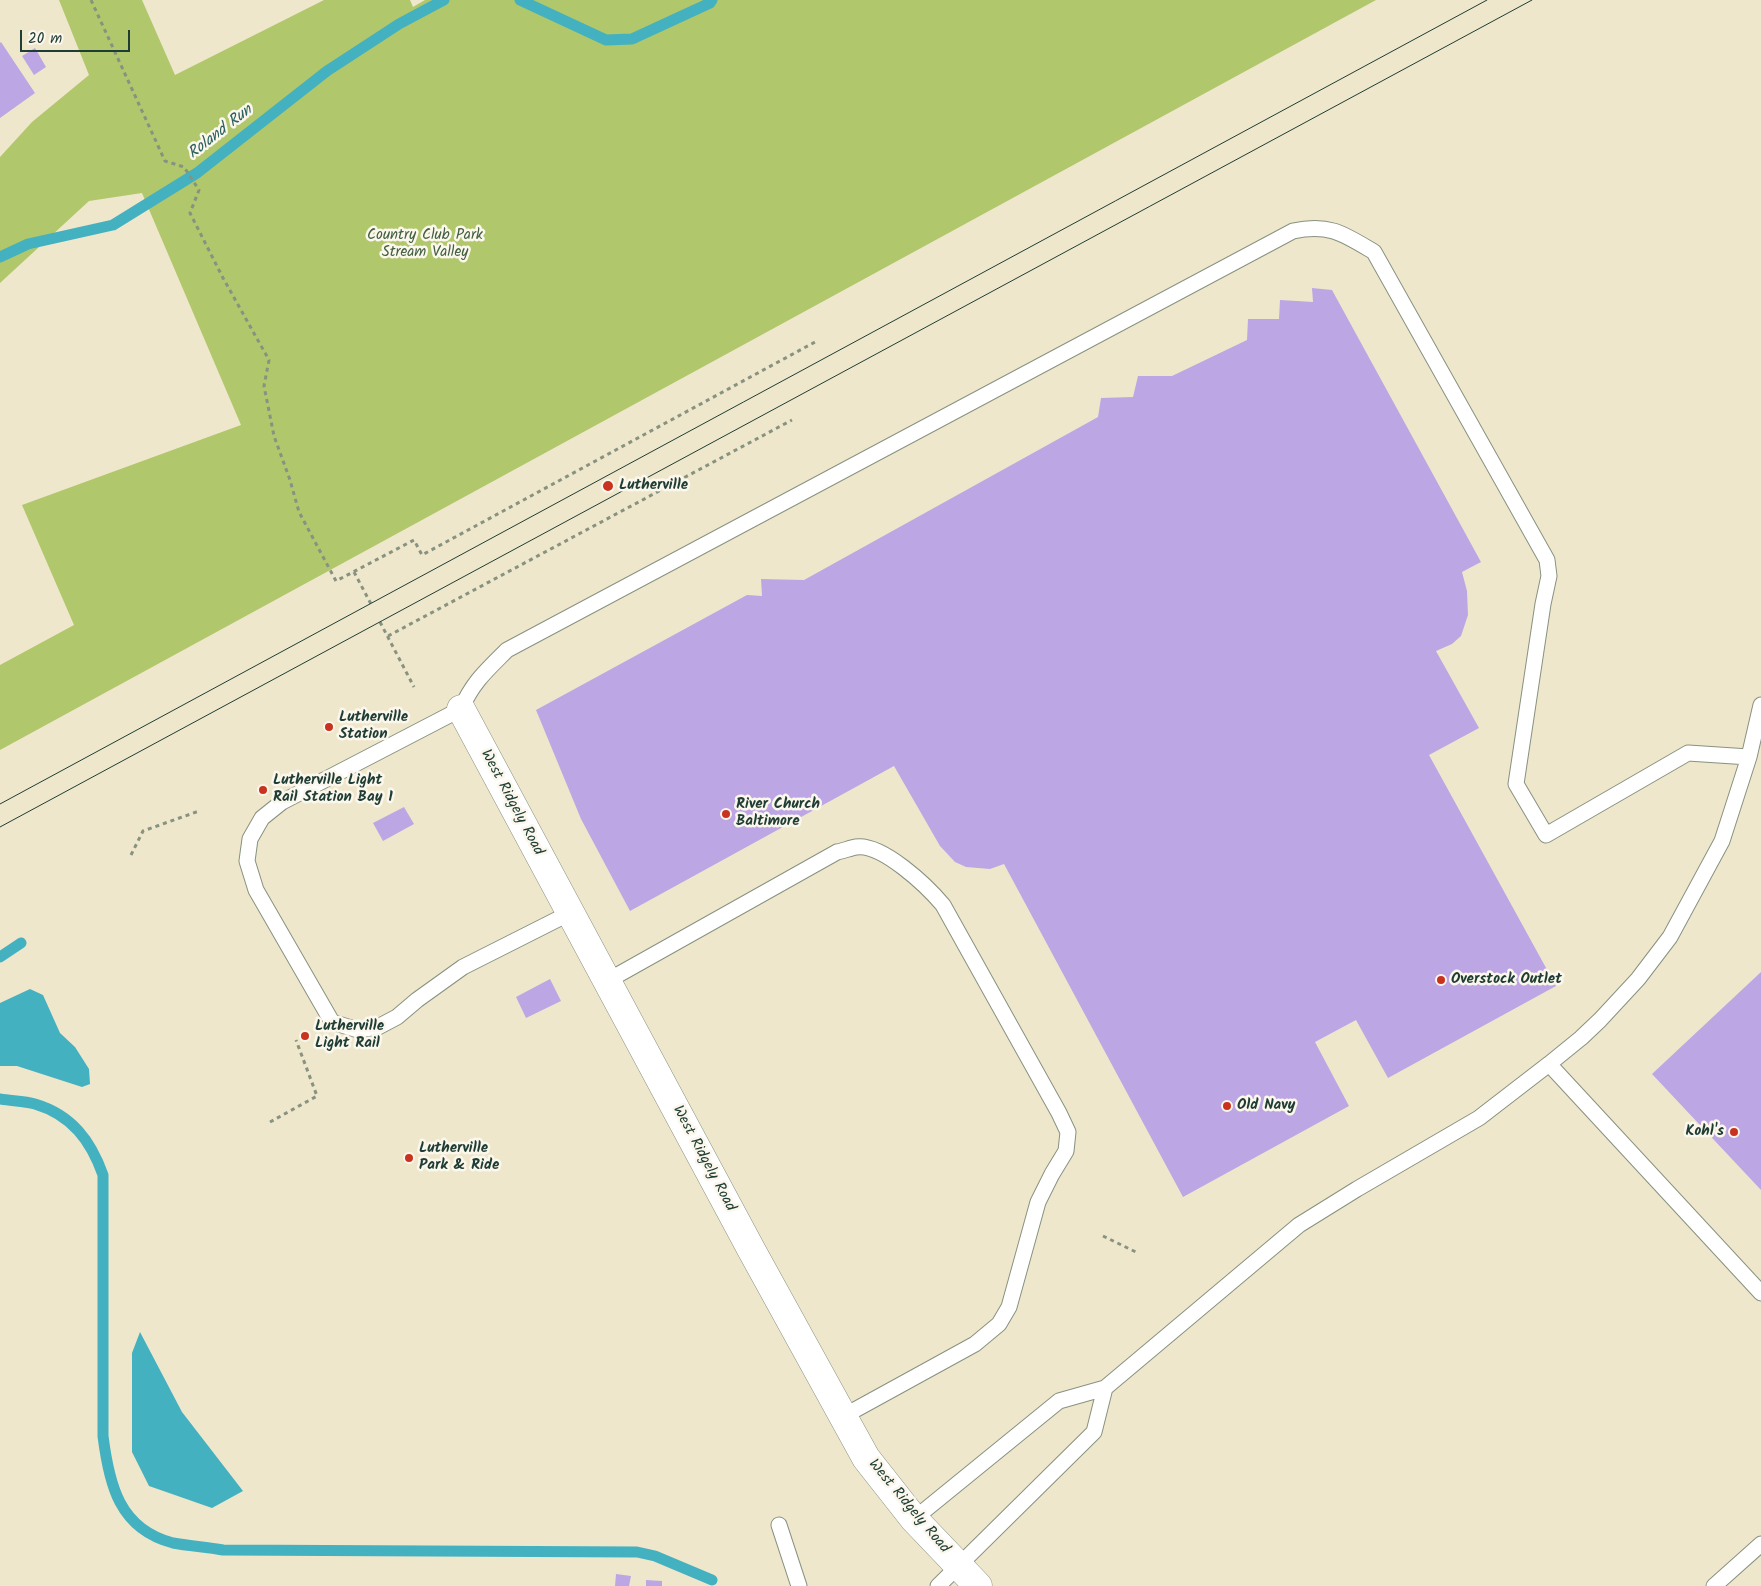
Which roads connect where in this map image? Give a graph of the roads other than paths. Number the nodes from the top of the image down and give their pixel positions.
1 (1761, 705) edge
2 (461, 709) junction
3 (1749, 756) junction
4 (570, 913) junction
5 (607, 981) junction
6 (1549, 1064) junction
7 (1761, 1293) edge
8 (1105, 1388) junction
9 (842, 1417) junction
10 (914, 1519) junction
11 (779, 1525) dead end
12 (1761, 1544) edge
13 (957, 1566) junction
14 (799, 1586) edge
15 (938, 1586) edge
16 (978, 1586) edge
17 (1714, 1586) edge

1 - 3 lane
2 - 3 lane
2 - 4 street, West Ridgely Road
2 - 4 lane
3 - 6 lane
4 - 5 street, West Ridgely Road
5 - 9 street, West Ridgely Road
5 - 9 lane
6 - 7 lane
6 - 8 lane
8 - 10 lane
8 - 13 lane
9 - 10 street, West Ridgely Road
10 - 13 street, West Ridgely Road
11 - 14 lane
12 - 17 lane
13 - 15 lane
13 - 16 street, West Ridgely Road

